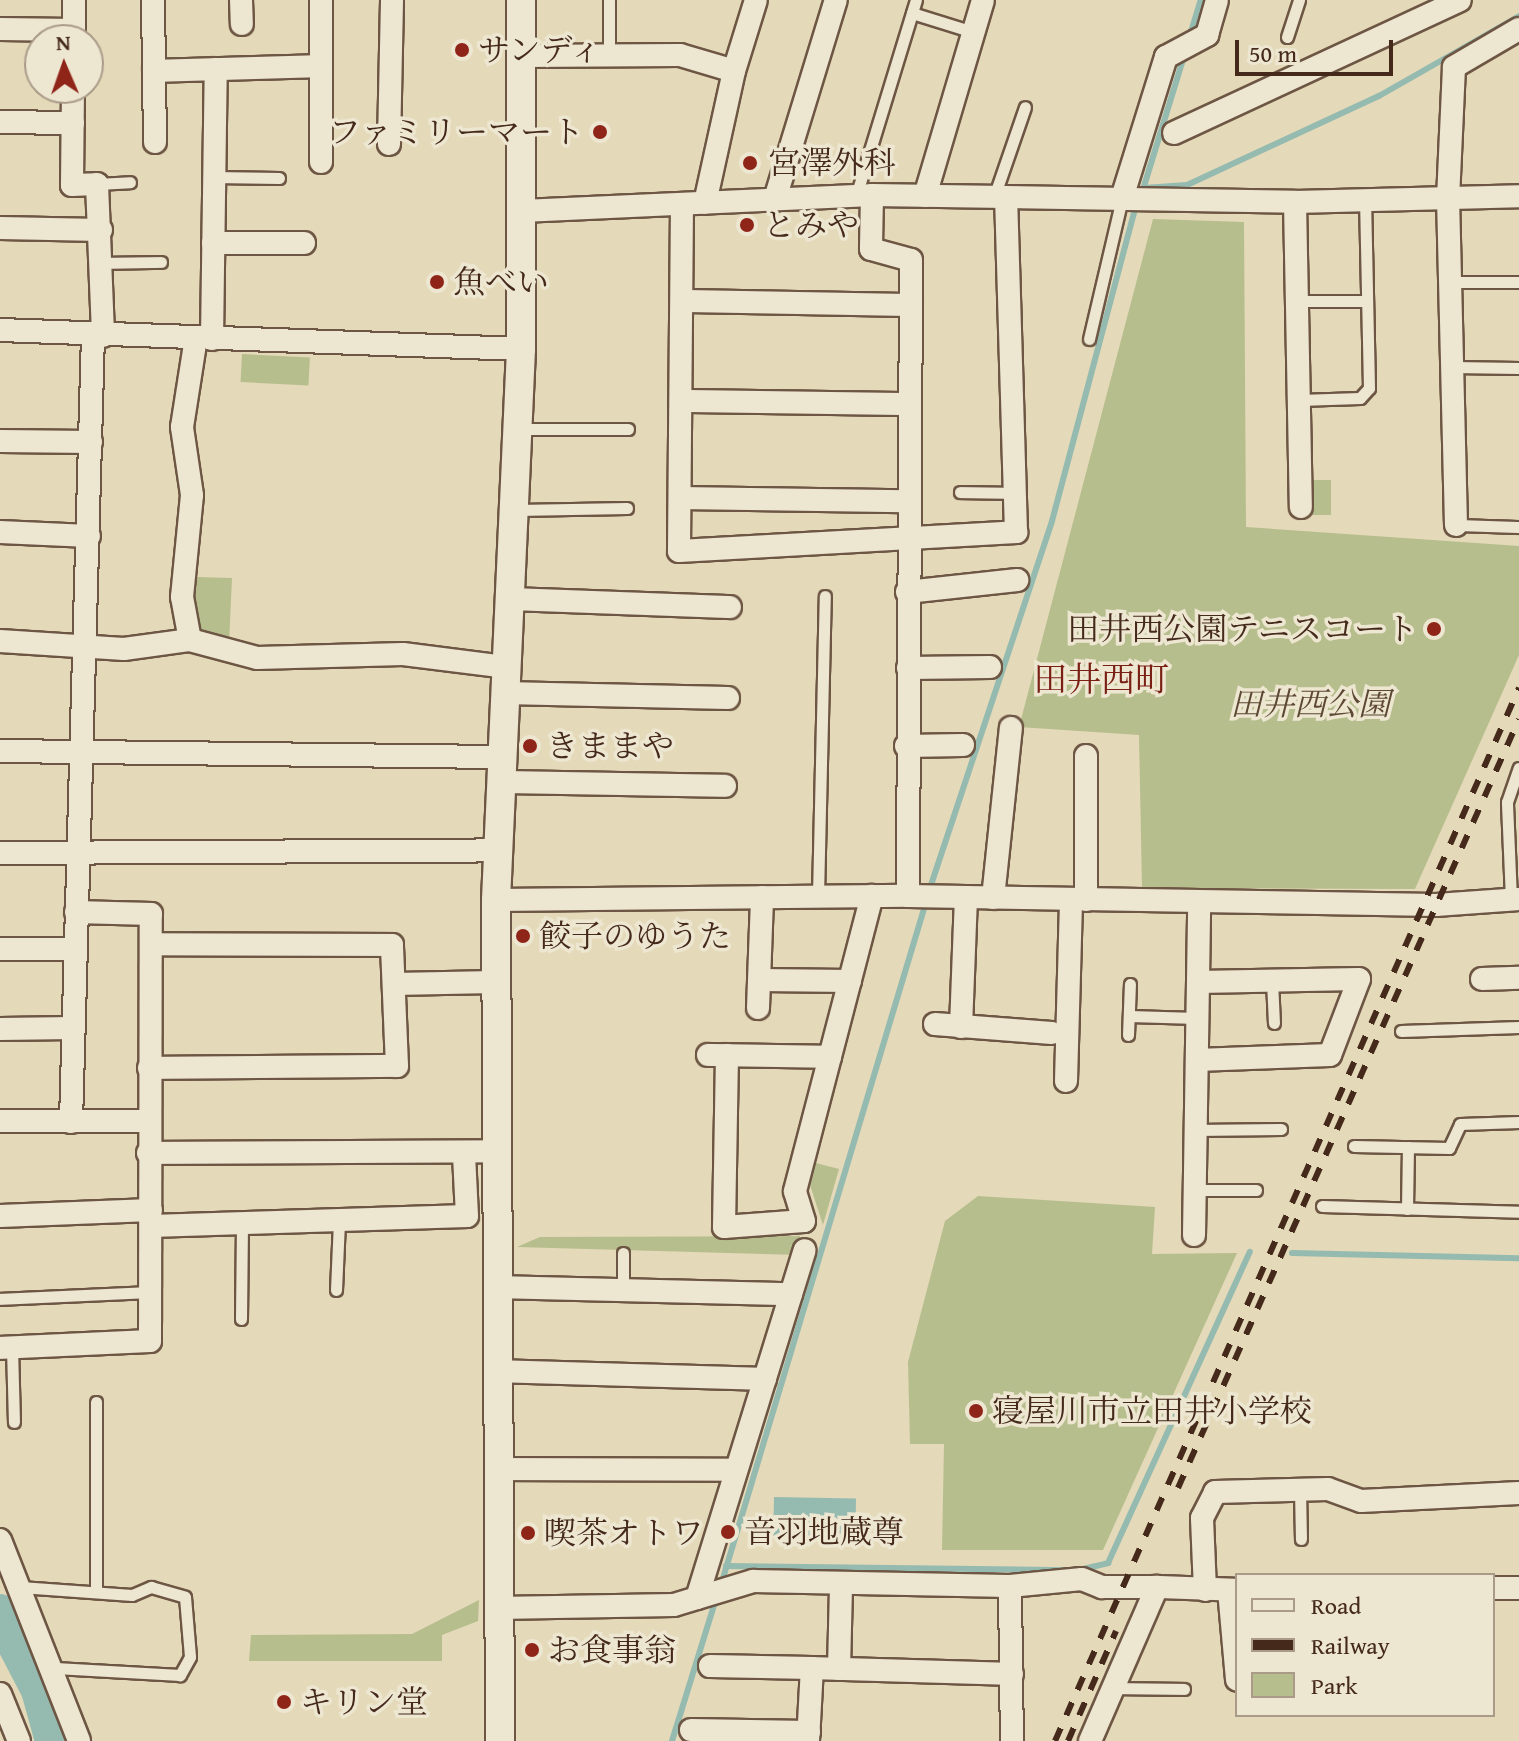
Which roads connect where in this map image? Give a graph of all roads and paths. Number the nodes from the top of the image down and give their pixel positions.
1 (74, 0) edge
2 (153, 0) edge
3 (241, 0) edge
4 (321, 0) edge
5 (392, 0) edge
6 (521, 0) edge
7 (609, 0) edge
8 (756, 0) edge
9 (836, 0) edge
10 (916, 0) edge
11 (983, 0) edge
12 (1217, 0) edge
13 (1299, 0) edge
14 (1465, 2) edge
15 (912, 13) junction
16 (74, 24) edge
17 (242, 24) dead end
18 (0, 29) edge
19 (1519, 29) edge
20 (24, 31) edge
21 (973, 32) junction
22 (1287, 37) dead end
23 (521, 56) junction
24 (609, 56) junction
25 (321, 66) junction
26 (216, 69) junction
27 (154, 71) junction
28 (734, 71) junction
29 (73, 104) edge
30 (1025, 107) dead end
31 (0, 122) edge
32 (73, 123) junction
33 (1174, 133) dead end
34 (155, 142) dead end
35 (389, 144) dead end
36 (321, 162) dead end
37 (214, 177) junction
38 (279, 178) dead end
39 (130, 182) dead end
40 (97, 184) junction
41 (864, 196) junction
42 (925, 196) junction
43 (1519, 196) edge
44 (1000, 197) junction
45 (1134, 198) junction
46 (775, 199) junction
47 (1448, 199) junction
48 (1365, 201) junction
49 (1295, 202) junction
50 (705, 203) junction
51 (682, 205) junction
52 (522, 211) junction
53 (0, 228) edge
54 (101, 230) junction
55 (213, 243) junction
56 (304, 243) dead end
57 (161, 262) dead end
58 (102, 263) junction
59 (1450, 282) junction
60 (1519, 282) edge
61 (684, 301) junction
62 (1297, 301) junction
63 (1367, 301) junction
64 (911, 305) junction
65 (0, 330) edge
66 (98, 336) junction
67 (204, 339) junction
68 (1089, 339) dead end
69 (521, 349) junction
70 (1452, 367) junction
71 (1519, 368) edge
72 (1299, 400) junction
73 (682, 401) junction
74 (908, 404) junction
75 (517, 429) junction
76 (628, 429) dead end
77 (0, 441) edge
78 (91, 442) junction
79 (960, 492) dead end
80 (1015, 493) junction
81 (680, 498) junction
82 (905, 501) junction
83 (1301, 507) dead end
84 (627, 508) dead end
85 (513, 510) junction
86 (1456, 525) joint
87 (1519, 527) edge
88 (0, 532) edge
89 (89, 536) junction
90 (905, 540) junction
91 (1017, 580) dead end
92 (907, 592) junction
93 (825, 596) dead end
94 (508, 599) junction
95 (730, 607) dead end
96 (190, 640) junction
97 (0, 641) edge
98 (86, 644) junction
99 (990, 667) dead end
100 (908, 668) junction
101 (505, 680) junction
102 (728, 698) dead end
103 (1011, 728) dead end
104 (963, 745) dead end
105 (906, 746) junction
106 (0, 751) edge
107 (79, 753) junction
108 (1086, 756) dead end
109 (1519, 768) edge
110 (501, 769) junction
111 (725, 786) dead end
112 (499, 850) junction
113 (0, 853) edge
114 (75, 853) junction
115 (818, 896) junction
116 (872, 896) junction
117 (910, 896) junction
118 (762, 897) junction
119 (966, 898) junction
120 (993, 898) junction
121 (1515, 899) edge
122 (496, 900) junction
123 (1079, 900) junction
124 (1199, 904) junction
125 (76, 912) junction
126 (153, 944) junction
127 (0, 949) edge
128 (73, 949) junction
129 (1519, 978) edge
130 (1482, 979) dead end
131 (760, 980) junction
132 (850, 981) junction
133 (1272, 981) junction
134 (495, 982) junction
135 (1198, 982) junction
136 (394, 984) junction
137 (1130, 984) dead end
138 (758, 1008) dead end
139 (1129, 1016) junction
140 (1197, 1018) junction
141 (1274, 1023) dead end
142 (935, 1024) dead end
143 (961, 1027) junction
144 (1519, 1027) edge
145 (73, 1028) junction
146 (0, 1029) edge
147 (1401, 1031) dead end
148 (1052, 1033) dead end
149 (1128, 1035) dead end
150 (830, 1057) junction
151 (1197, 1060) junction
152 (149, 1068) junction
153 (1066, 1081) dead end
154 (0, 1121) edge
155 (147, 1121) junction
156 (71, 1122) junction
157 (1519, 1122) edge
158 (1281, 1129) dead end
159 (1195, 1130) junction
160 (1354, 1146) dead end
161 (1408, 1147) junction
162 (494, 1151) junction
163 (148, 1153) junction
164 (464, 1155) junction
165 (1194, 1190) junction
166 (1256, 1190) dead end
167 (1322, 1206) dead end
168 (1407, 1209) junction
169 (1519, 1212) edge
170 (0, 1216) edge
171 (481, 1216) junction
172 (151, 1218) junction
173 (339, 1220) junction
174 (242, 1223) junction
175 (1194, 1235) dead end
176 (805, 1250) dead end
177 (623, 1253) dead end
178 (495, 1287) junction
179 (336, 1290) dead end
180 (623, 1290) junction
181 (150, 1292) junction
182 (791, 1294) junction
183 (0, 1299) edge
184 (241, 1319) dead end
185 (6, 1348) edge
186 (496, 1371) junction
187 (765, 1379) junction
188 (96, 1402) dead end
189 (14, 1422) dead end
190 (497, 1469) junction
191 (735, 1470) junction
192 (1300, 1489) junction
193 (1519, 1493) edge
194 (1301, 1539) dead end
195 (0, 1540) edge
196 (1010, 1586) junction
197 (20, 1587) junction
198 (841, 1587) junction
199 (1157, 1587) junction
200 (1495, 1588) edge
201 (1519, 1588) edge
202 (1205, 1590) junction
203 (1233, 1590) edge
204 (96, 1592) junction
205 (712, 1594) junction
206 (497, 1608) junction
207 (1235, 1635) edge
208 (710, 1666) dead end
209 (55, 1668) junction
210 (812, 1668) junction
211 (839, 1669) junction
212 (1012, 1674) junction
213 (1113, 1688) junction
214 (1184, 1689) dead end
215 (0, 1694) edge
216 (691, 1730) dead end
217 (809, 1736) edge
218 (19, 1741) edge
219 (79, 1741) edge
220 (500, 1741) edge
221 (1012, 1741) edge
222 (1090, 1741) edge

1 - 16 street
2 - 27 street
3 - 17 street
4 - 25 street
5 - 35 street
6 - 23 street
7 - 24 lane
8 - 28 street
9 - 46 street
10 - 15 lane
11 - 21 street
12 - 45 street
13 - 22 lane
14 - 33 street
15 - 21 lane
15 - 41 lane
18 - 20 street
19 - 47 street
21 - 42 street
23 - 24 street
23 - 52 street
24 - 28 street
25 - 26 street
25 - 36 street
26 - 27 street
26 - 37 street
27 - 34 street
28 - 50 street
29 - 32 street
30 - 44 lane
31 - 32 street
32 - 40 street
37 - 38 lane
37 - 55 street
39 - 40 lane
40 - 54 street
41 - 42 street
41 - 46 street
41 - 64 street
42 - 44 street
43 - 47 street
44 - 45 street
44 - 80 street
45 - 49 street
45 - 68 lane
46 - 50 street
47 - 48 street
47 - 59 street
48 - 49 street
48 - 63 lane
49 - 62 street
50 - 51 street
51 - 52 street
51 - 61 street
52 - 69 street
53 - 54 street
54 - 58 street
55 - 56 street
55 - 67 street
57 - 58 lane
58 - 66 street
59 - 60 lane
59 - 70 street
61 - 64 street
61 - 73 street
62 - 63 lane
62 - 72 street
63 - 72 lane
64 - 74 street
65 - 66 street
66 - 67 street
66 - 78 street
67 - 69 street
67 - 96 street
69 - 75 street
70 - 71 lane
70 - 86 street
72 - 83 street
73 - 74 street
73 - 81 street
74 - 82 street
75 - 76 lane
75 - 85 street
77 - 78 street
78 - 89 street
79 - 80 lane
80 - 90 street
81 - 82 street
81 - 90 street
82 - 90 street
84 - 85 lane
85 - 94 street
86 - 87 lane
88 - 89 street
89 - 98 street
90 - 92 street
91 - 92 street
92 - 100 street
93 - 115 lane
94 - 95 street
94 - 101 street
96 - 98 street
96 - 101 street
97 - 98 street
98 - 107 street
99 - 100 street
100 - 105 street
101 - 102 street
101 - 110 street
103 - 120 street
104 - 105 street
105 - 117 street
106 - 107 street
107 - 110 street
107 - 114 street
108 - 123 street
109 - 121 lane
110 - 111 street
110 - 112 street
112 - 114 street
112 - 122 street
113 - 114 street
114 - 125 street
115 - 116 street
115 - 118 street
116 - 117 street
116 - 132 street
117 - 119 street
118 - 122 street
118 - 131 street
119 - 120 street
119 - 143 street
120 - 123 street
121 - 124 street
122 - 134 street
123 - 124 street
123 - 153 street
124 - 135 street
125 - 126 street
125 - 128 street
126 - 136 street
126 - 152 street
127 - 128 street
128 - 145 street
129 - 130 street
131 - 132 street
131 - 138 street
132 - 150 street
133 - 135 street
133 - 141 lane
133 - 151 street
134 - 136 street
134 - 162 street
135 - 140 street
136 - 152 street
137 - 139 lane
139 - 140 lane
139 - 149 lane
140 - 151 street
142 - 143 street
143 - 148 street
144 - 147 lane
145 - 146 street
145 - 156 street
150 - 150 street
151 - 159 street
152 - 155 street
154 - 156 street
155 - 156 street
155 - 163 street
157 - 161 lane
158 - 159 lane
159 - 165 street
160 - 161 lane
161 - 168 lane
162 - 164 street
162 - 171 street
163 - 164 street
163 - 172 street
164 - 171 street
165 - 166 lane
165 - 175 street
167 - 168 lane
168 - 169 lane
170 - 172 street
171 - 173 street
171 - 178 street
172 - 174 street
172 - 181 street
173 - 174 street
173 - 179 lane
174 - 184 lane
176 - 182 street
177 - 180 lane
178 - 180 street
178 - 186 street
180 - 182 street
181 - 183 lane
181 - 185 street
182 - 187 street
185 - 189 lane
186 - 187 street
186 - 190 street
187 - 191 street
188 - 204 lane
190 - 191 street
190 - 206 street
191 - 205 street
192 - 193 street
192 - 194 lane
192 - 202 street
195 - 197 street
196 - 198 street
196 - 199 street
196 - 212 street
197 - 204 lane
197 - 209 street
198 - 205 street
198 - 211 street
199 - 202 street
199 - 213 street
200 - 201 street
202 - 203 street
203 - 207 street
204 - 209 lane
205 - 206 street
206 - 220 street
208 - 210 street
209 - 219 street
210 - 211 street
210 - 217 street
211 - 212 street
212 - 221 street
213 - 214 lane
213 - 222 street
215 - 218 street
216 - 217 street

